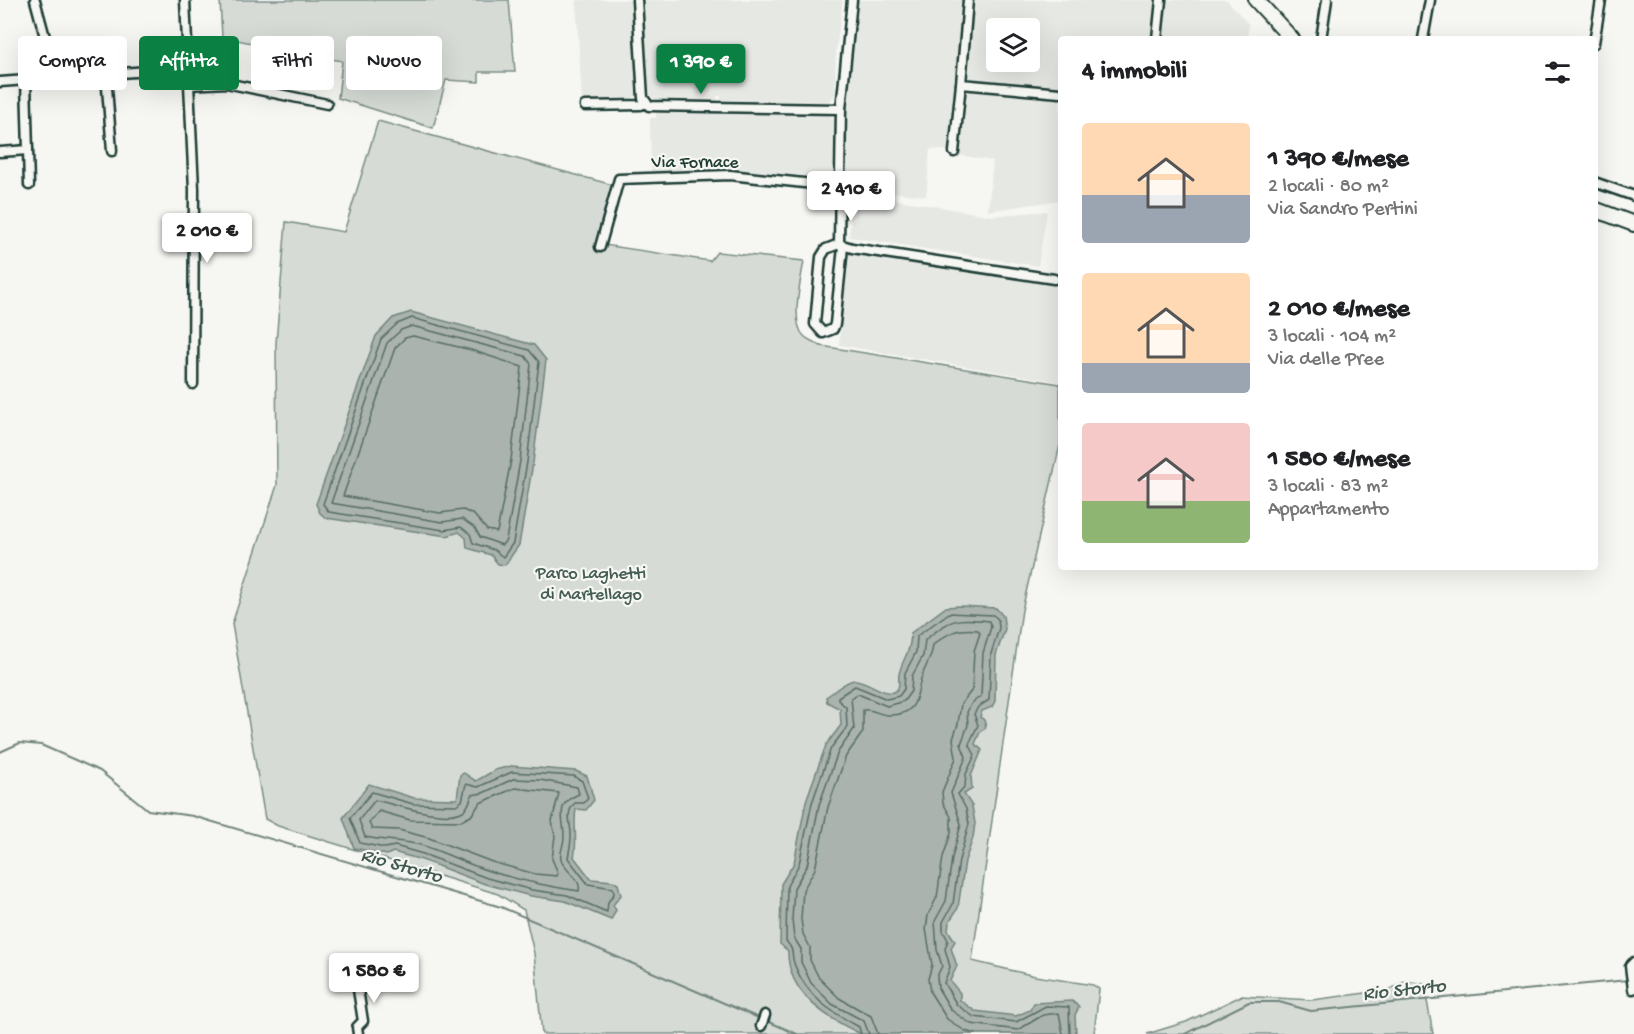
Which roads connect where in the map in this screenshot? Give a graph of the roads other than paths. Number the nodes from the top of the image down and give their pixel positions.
1 (35, 0) edge
2 (185, 0) edge
3 (637, 0) edge
4 (852, 0) edge
5 (968, 0) edge
6 (1161, 0) edge
7 (1256, 0) edge
8 (1327, 0) edge
9 (1430, 0) edge
10 (1601, 0) edge
11 (45, 36) edge
12 (187, 36) edge
13 (1157, 36) edge
14 (1289, 36) edge
15 (1321, 36) edge
16 (1424, 36) edge
17 (1595, 36) edge
18 (18, 81) edge
19 (0, 82) edge
20 (961, 84) junction
21 (239, 86) edge
22 (26, 90) edge
23 (107, 90) edge
24 (189, 90) edge
25 (1058, 93) edge
26 (646, 103) junction
27 (327, 104) dead end
28 (585, 106) dead end
29 (841, 109) junction
30 (28, 150) junction
31 (112, 151) dead end
32 (0, 152) edge
33 (954, 152) dead end
34 (1598, 183) edge
35 (29, 185) dead end
36 (841, 187) junction
37 (1634, 196) edge
38 (1598, 210) edge
39 (1634, 224) edge
40 (841, 245) junction
41 (600, 247) dead end
42 (1054, 279) dead end
43 (193, 384) dead end
44 (1632, 966) edge
45 (356, 977) dead end
46 (1632, 986) edge
47 (765, 1015) dead end
48 (761, 1026) dead end
49 (358, 1034) edge

1 - 11 street
2 - 12 street
3 - 26 street
4 - 29 street
5 - 20 street
6 - 13 street
7 - 14 main road
8 - 15 street
9 - 16 street
10 - 17 street
18 - 19 street
20 - 25 street
20 - 33 street
21 - 27 street
22 - 30 street
23 - 31 street
24 - 43 street
26 - 28 street
26 - 29 street
29 - 36 street
30 - 32 street
30 - 35 street
34 - 37 street
36 - 40 street
36 - 41 street, Via Fornace
38 - 39 main road
40 - 40 street
40 - 42 street
44 - 46 street
45 - 49 street
47 - 48 street

